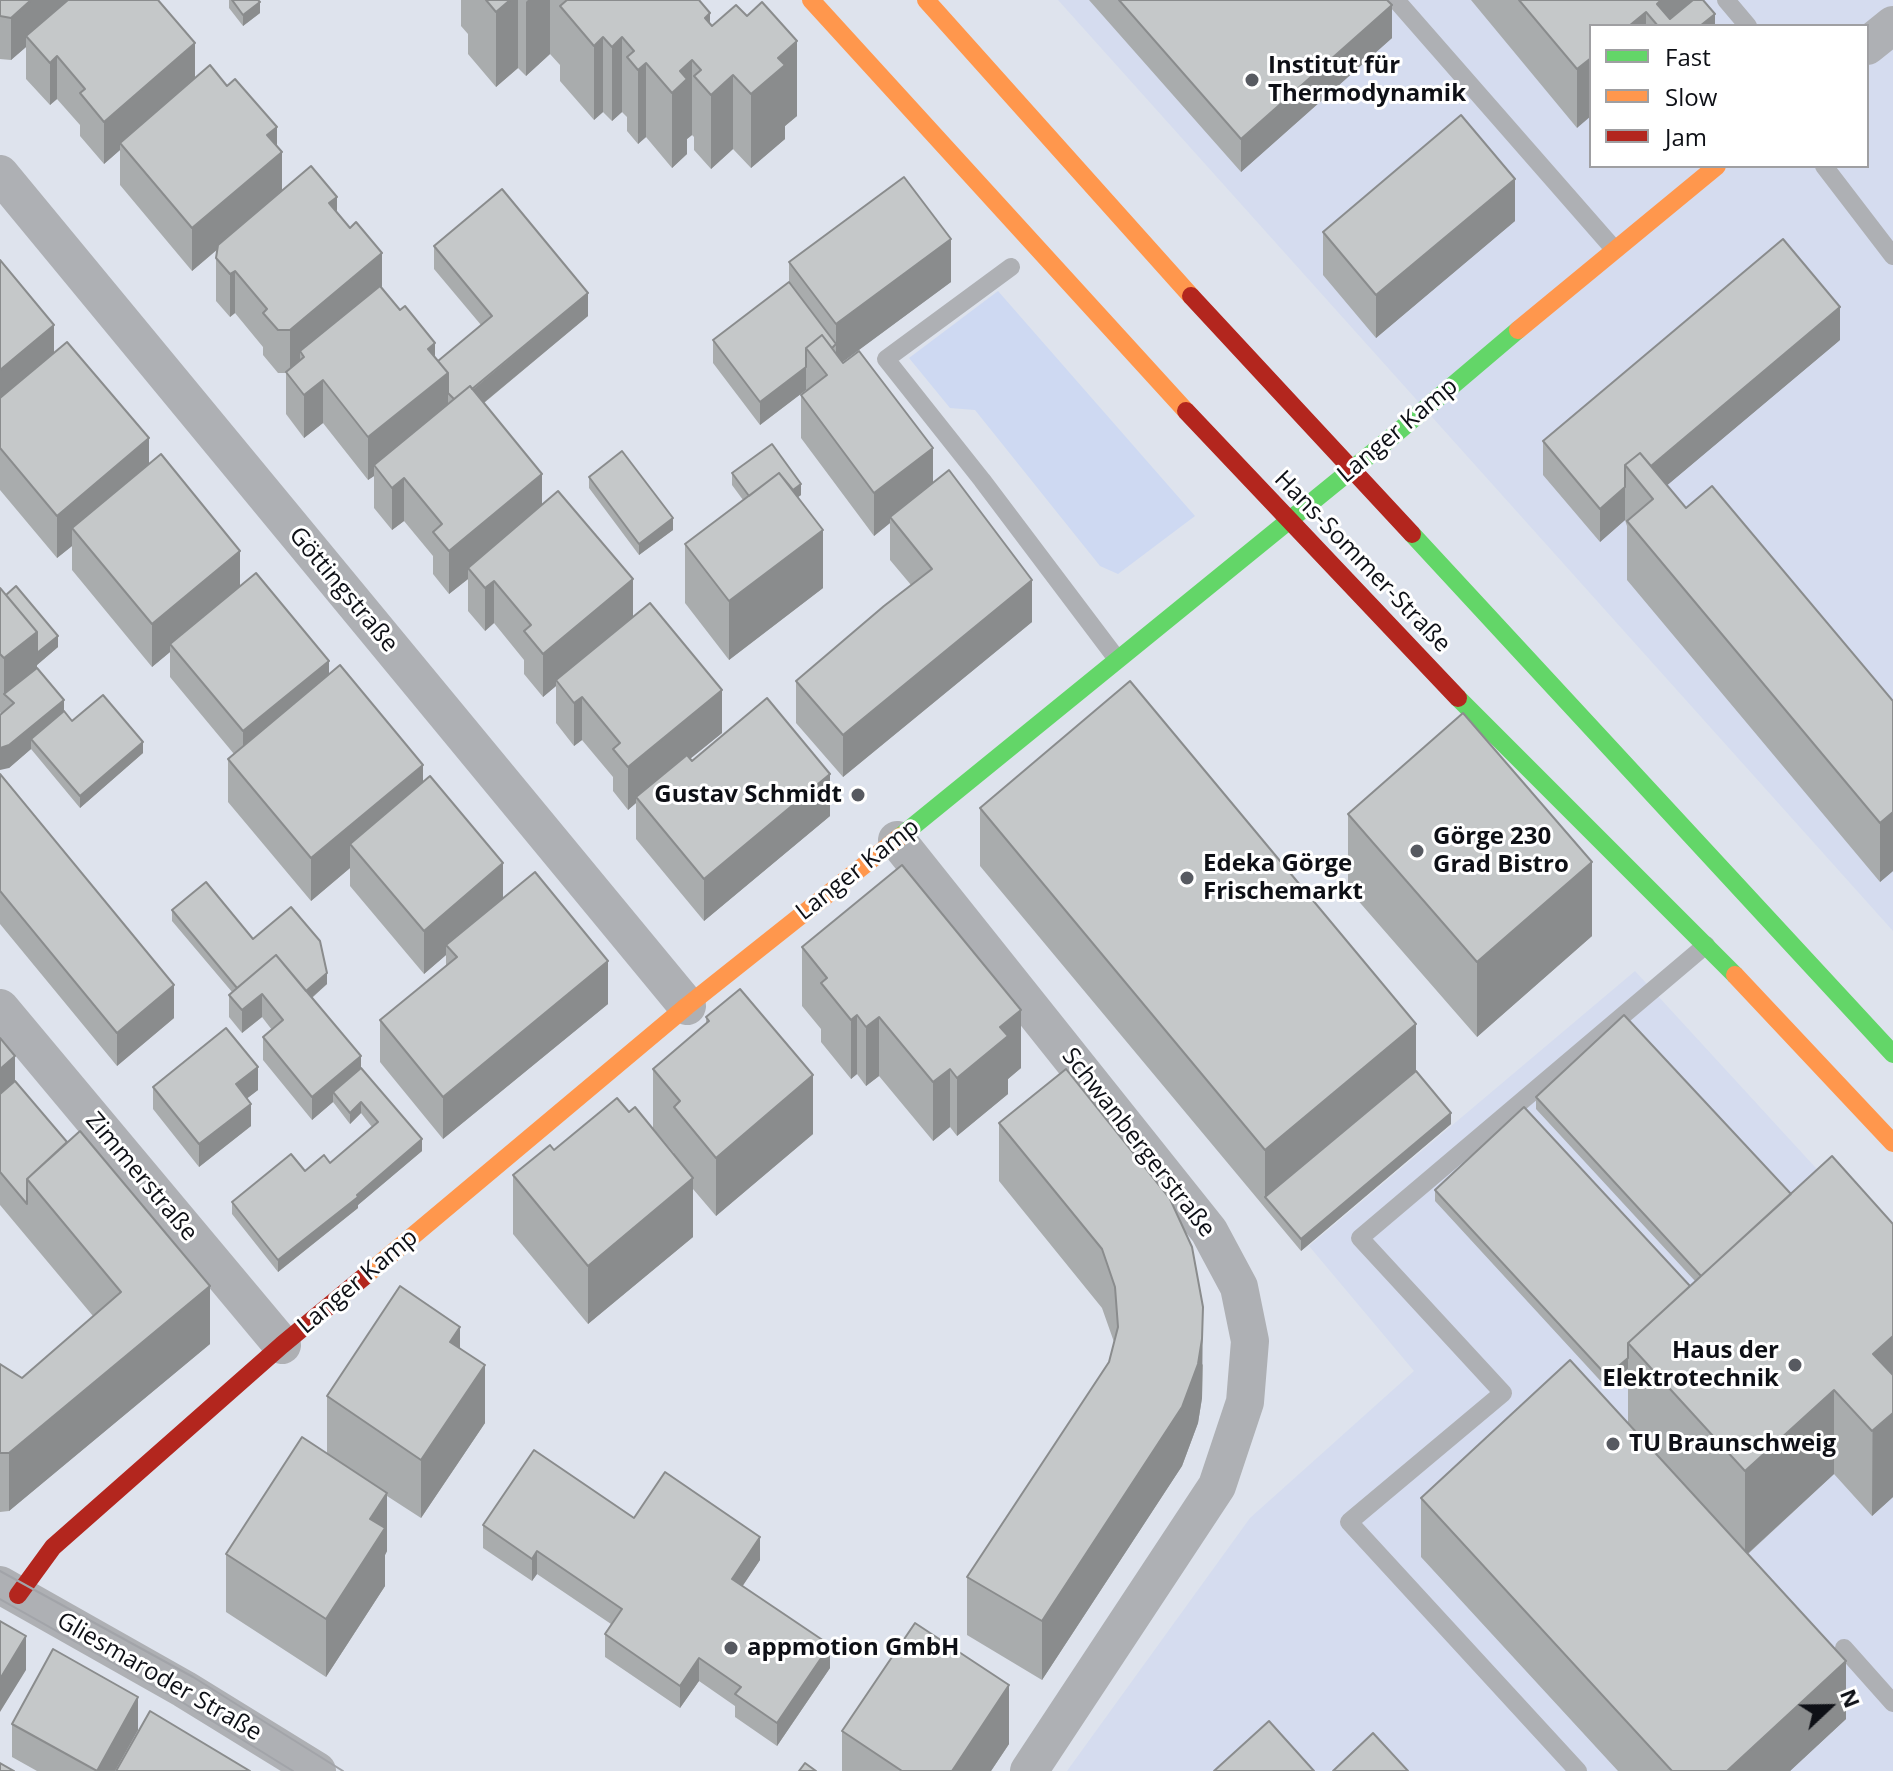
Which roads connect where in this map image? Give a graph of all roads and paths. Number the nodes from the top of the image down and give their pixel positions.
1 (811, 0) edge
2 (926, 0) edge
3 (1396, 0) edge
4 (1726, 0) edge
5 (1746, 24) edge
6 (1893, 25) edge
7 (1869, 44) edge
8 (1715, 168) edge
9 (1826, 168) edge
10 (0, 174) edge
11 (1614, 249) junction
12 (1893, 256) edge
13 (1011, 267) dead end
14 (1352, 469) junction
15 (1288, 521) junction
16 (1117, 659) junction
17 (897, 840) junction
18 (1706, 945) junction
19 (687, 1006) junction
20 (0, 1008) edge
21 (1893, 1054) edge
22 (1893, 1143) edge
23 (282, 1345) junction
24 (9, 1590) edge
25 (1844, 1648) dead end
26 (1893, 1703) edge
27 (317, 1771) edge
28 (1029, 1771) edge
29 (1578, 1771) edge

1 - 15 main road, Hans-Sommer-Straße
2 - 14 main road
3 - 11 lane
4 - 5 lane
6 - 7 street
8 - 11 main road, Langer Kamp
9 - 12 lane
10 - 19 street, Göttingstraße
11 - 14 main road, Langer Kamp
13 - 16 lane
14 - 15 main road, Langer Kamp
14 - 21 main road
15 - 16 main road, Langer Kamp
15 - 18 main road, Hans-Sommer-Straße
16 - 17 main road, Langer Kamp
17 - 19 main road, Langer Kamp
17 - 28 street, Schwanbergerstraße
18 - 22 main road, Hans-Sommer-Straße
18 - 29 lane
19 - 23 main road, Langer Kamp
20 - 23 street, Zimmerstraße
23 - 24 main road, Langer Kamp
24 - 27 street, Gliesmaroder Straße
25 - 26 lane

